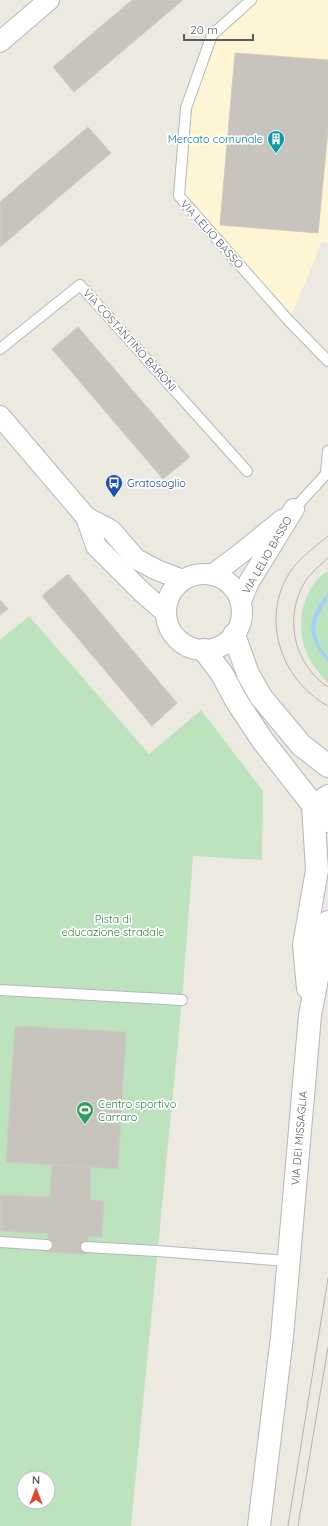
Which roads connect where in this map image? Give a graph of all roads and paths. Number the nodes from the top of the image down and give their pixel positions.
1 (49, 0) edge
2 (251, 0) edge
3 (0, 42) edge
4 (0, 349) edge
5 (328, 361) edge
6 (0, 416) edge
7 (328, 451) edge
8 (247, 471) dead end
9 (294, 509) junction
10 (86, 517) junction
11 (212, 575) junction
12 (183, 580) junction
13 (241, 601) junction
14 (166, 613) junction
15 (234, 635) junction
16 (204, 650) junction
17 (328, 766) edge
18 (320, 800) edge
19 (328, 822) edge
20 (328, 922) edge
21 (0, 990) edge
22 (182, 1000) dead end
23 (310, 1015) junction
24 (0, 1242) edge
25 (47, 1245) dead end
26 (86, 1247) dead end
27 (288, 1261) junction
28 (259, 1526) edge

1 - 3 street
2 - 5 lane, VIA LELIO BASSO
4 - 8 lane, VIA COSTANTINO BARONI
6 - 10 street
7 - 9 lane, VIA LELIO BASSO
9 - 11 street, VIA LELIO BASSO
9 - 13 street, VIA LELIO BASSO
10 - 12 street
10 - 14 street
11 - 12 street
11 - 13 street
12 - 14 street
13 - 15 street
14 - 16 street
15 - 16 street
15 - 17 street
16 - 18 street
18 - 19 street
18 - 23 street, VIA DEI MISSAGLIA
20 - 23 street, VIA DEI MISSAGLIA
21 - 22 lane
23 - 27 street, VIA DEI MISSAGLIA
24 - 25 lane
26 - 27 lane
27 - 28 street, VIA DEI MISSAGLIA

